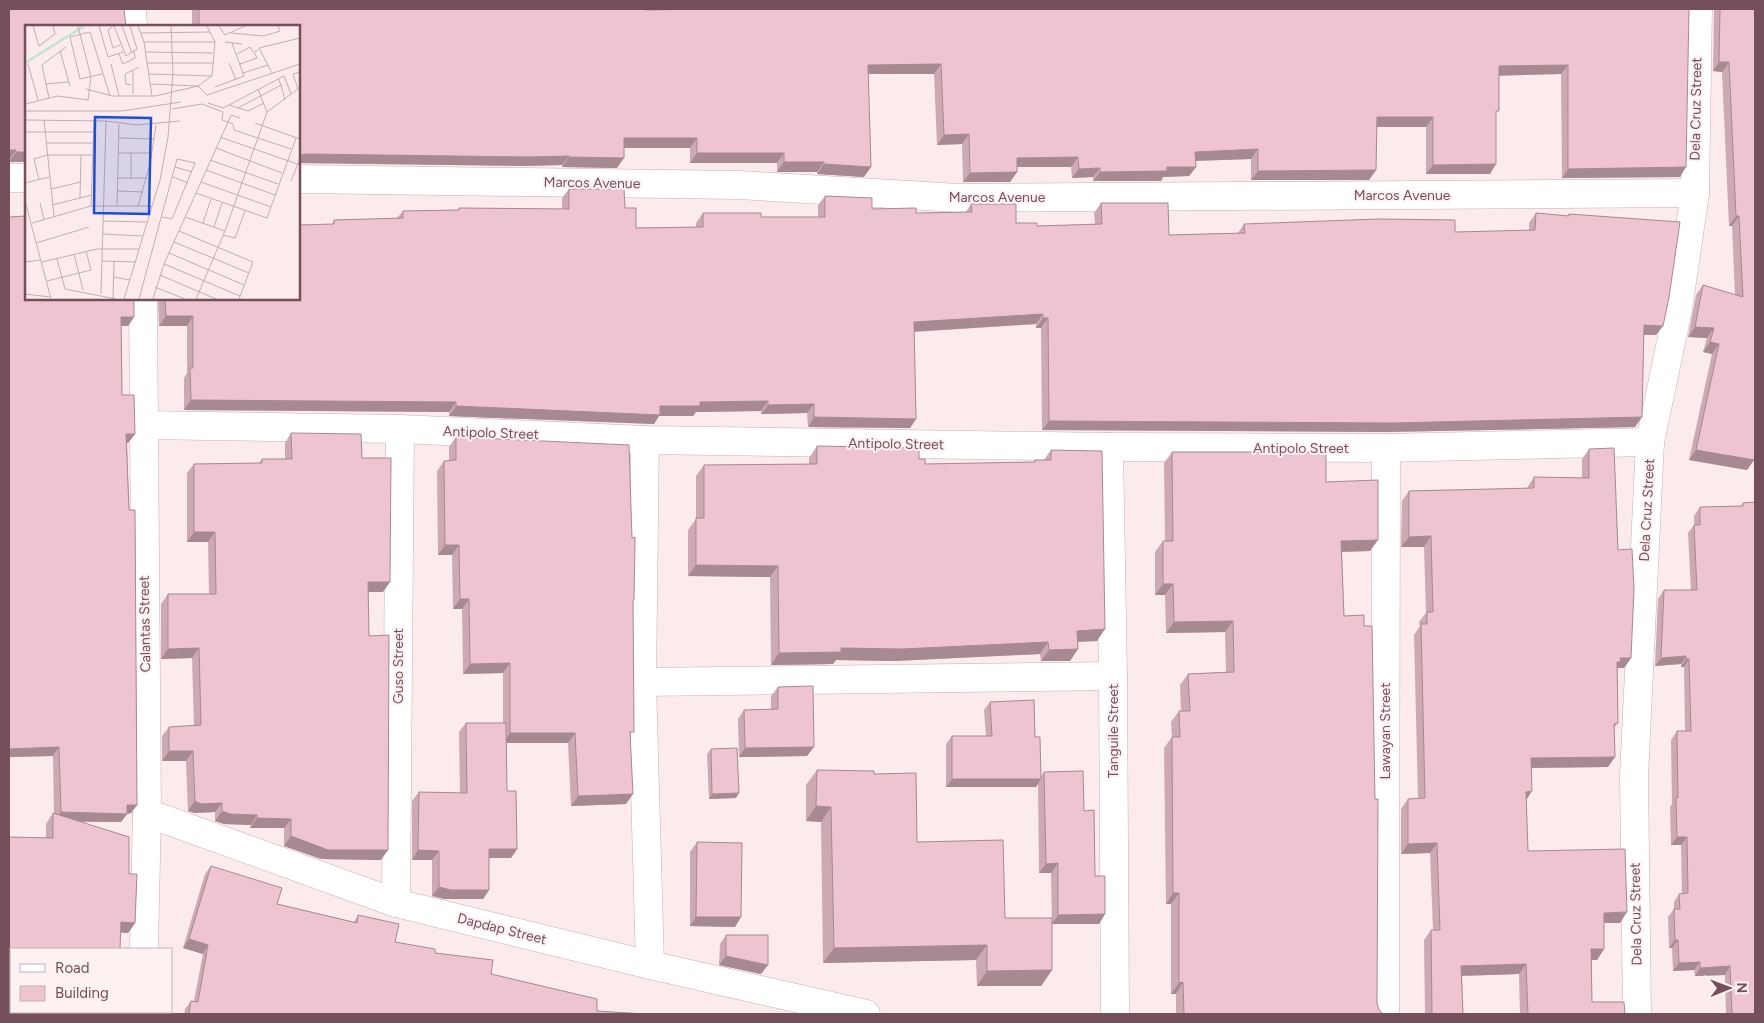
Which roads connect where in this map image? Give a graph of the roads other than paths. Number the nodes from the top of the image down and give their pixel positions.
1 (132, 9) edge
2 (1698, 9) edge
3 (133, 25) edge
4 (9, 178) edge
5 (25, 178) edge
6 (300, 179) edge
7 (1695, 193) junction
8 (143, 300) edge
9 (143, 424) junction
10 (400, 429) junction
11 (645, 440) junction
12 (1650, 442) junction
13 (1109, 448) junction
14 (1386, 448) junction
15 (1113, 676) junction
16 (642, 682) junction
17 (147, 813) junction
18 (396, 903) junction
19 (144, 948) edge
20 (650, 965) junction
21 (866, 1014) edge
22 (1115, 1014) edge
23 (1385, 1014) edge
24 (1637, 1014) edge

1 - 3 street
2 - 7 street, Dela Cruz Street
4 - 5 street
6 - 7 street, Marcos Avenue
7 - 12 street, Dela Cruz Street
8 - 9 street, Calantas Street
9 - 10 street, Antipolo Street
9 - 17 street, Calantas Street
10 - 11 street, Antipolo Street
10 - 18 street, Guso Street
11 - 13 street, Antipolo Street
11 - 16 street
12 - 14 street, Antipolo Street
12 - 24 street, Dela Cruz Street
13 - 14 street, Antipolo Street
13 - 15 street, Tanguile Street
14 - 23 street, Lawayan Street
15 - 16 street
15 - 22 street, Tanguile Street
16 - 20 street
17 - 18 street, Dapdap Street
17 - 19 street, Calantas Street
18 - 20 street, Dapdap Street
20 - 21 street, Dapdap Street

